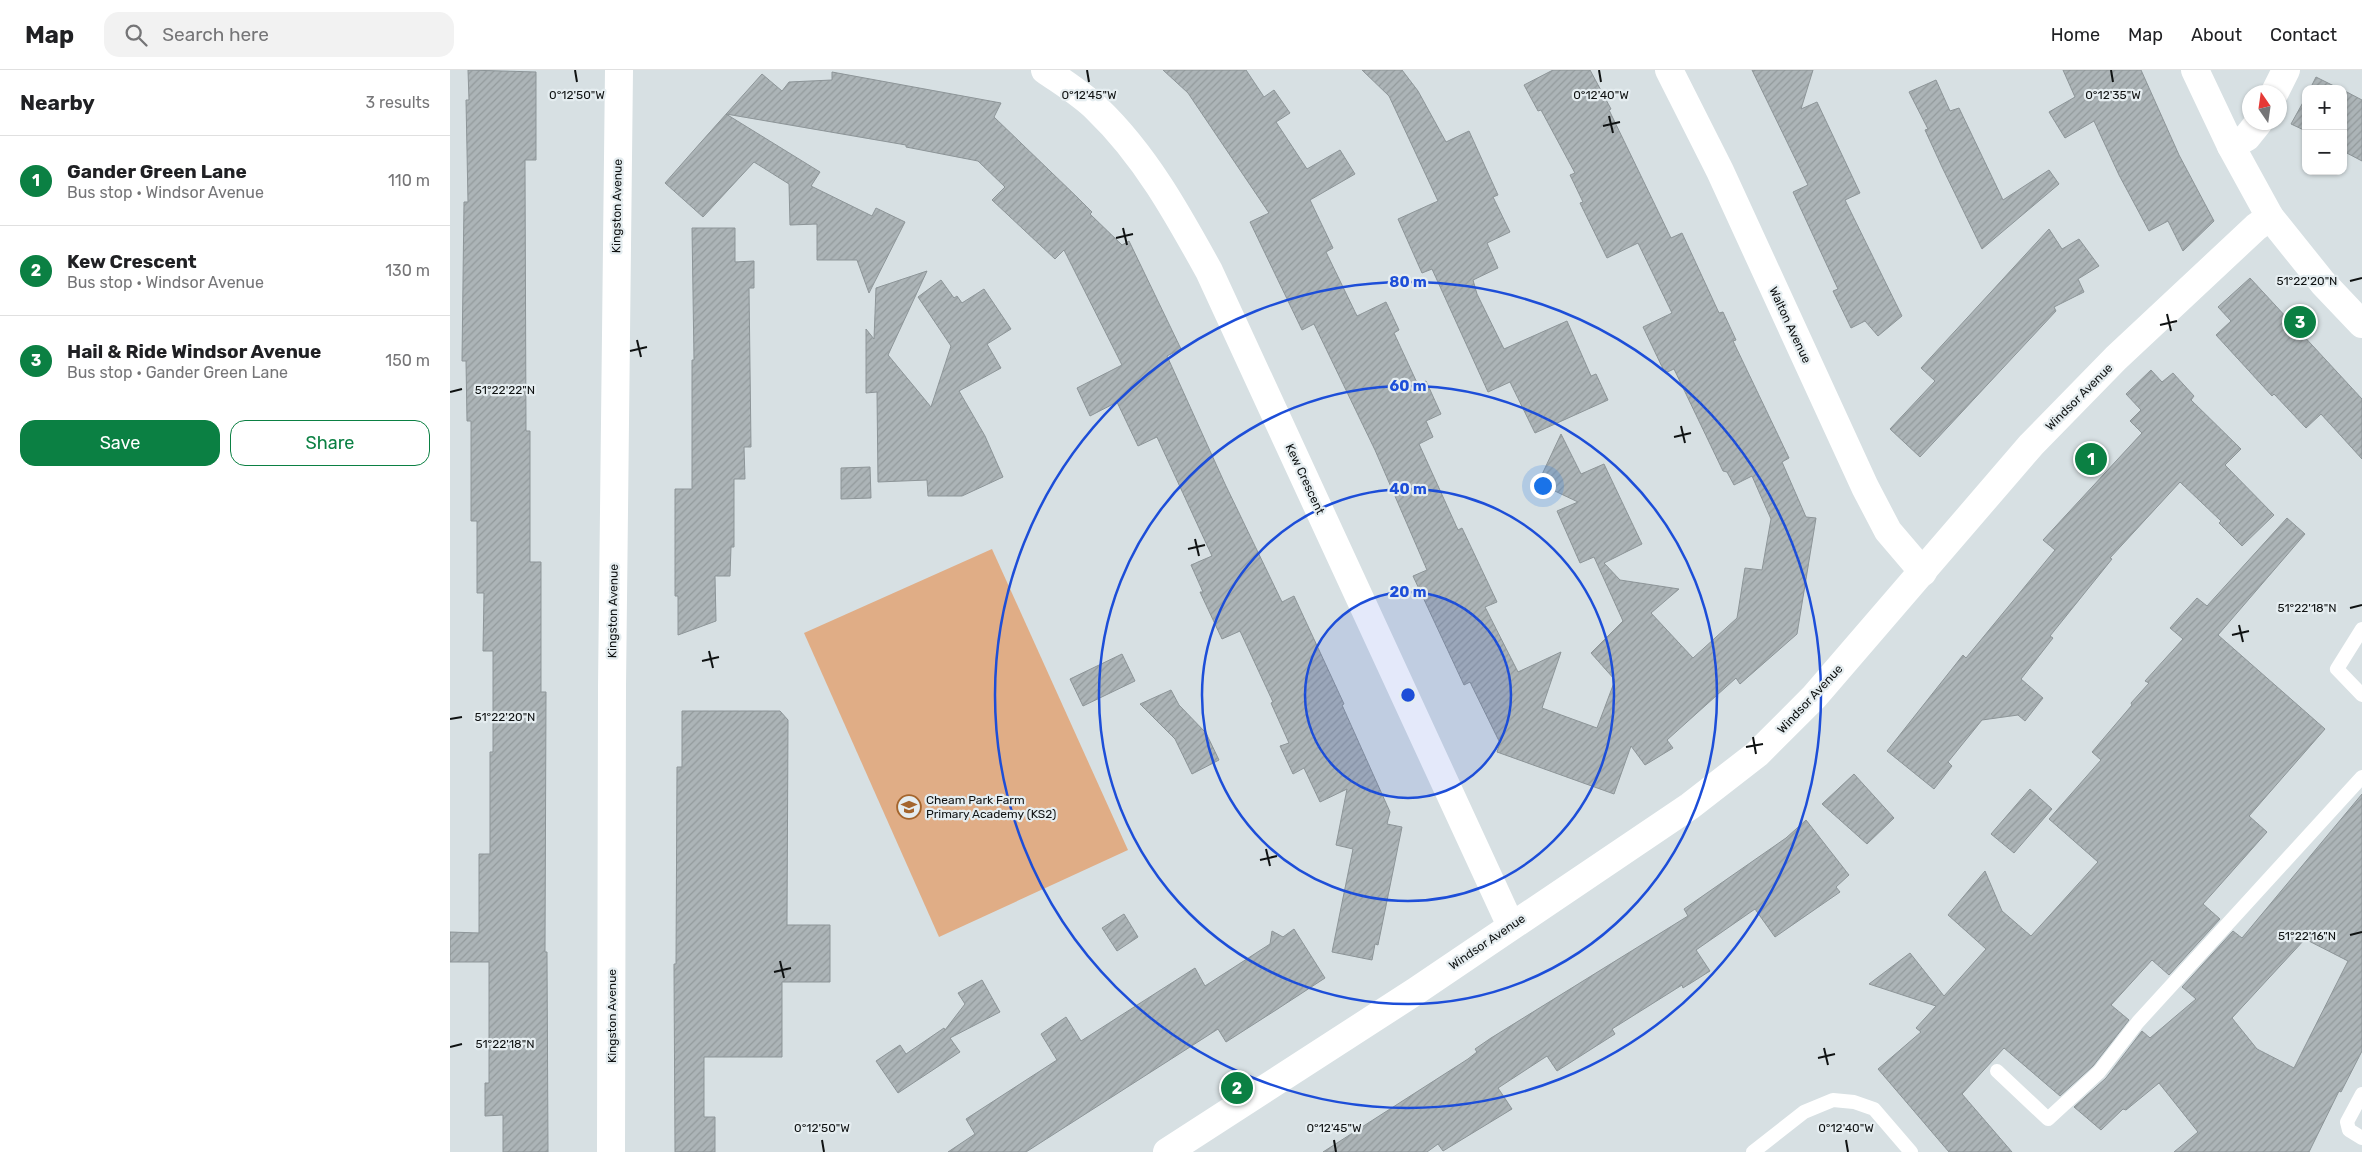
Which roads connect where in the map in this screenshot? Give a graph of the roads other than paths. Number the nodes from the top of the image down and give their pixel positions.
1 (618, 70) edge
2 (1045, 70) edge
3 (1669, 70) edge
4 (2195, 70) edge
5 (2286, 70) edge
6 (2278, 85) edge
7 (2253, 130) edge
8 (2231, 146) junction
9 (2270, 217) junction
10 (2362, 324) edge
11 (1923, 572) junction
12 (2362, 629) edge
13 (2362, 695) edge
14 (2362, 777) edge
15 (1511, 926) junction
16 (1997, 1071) dead end
17 (2362, 1094) edge
18 (2362, 1138) edge
19 (611, 1152) edge
20 (1167, 1152) edge
21 (1753, 1152) edge
22 (1911, 1152) edge

1 - 19 street, Kingston Avenue
2 - 15 street, Kew Crescent
3 - 11 street, Walton Avenue
4 - 8 street
5 - 6 street
7 - 8 street
8 - 9 street
9 - 10 street
9 - 11 street, Windsor Avenue
11 - 15 street, Windsor Avenue
12 - 13 lane
14 - 16 lane
15 - 20 street, Windsor Avenue
17 - 18 lane
21 - 22 lane

